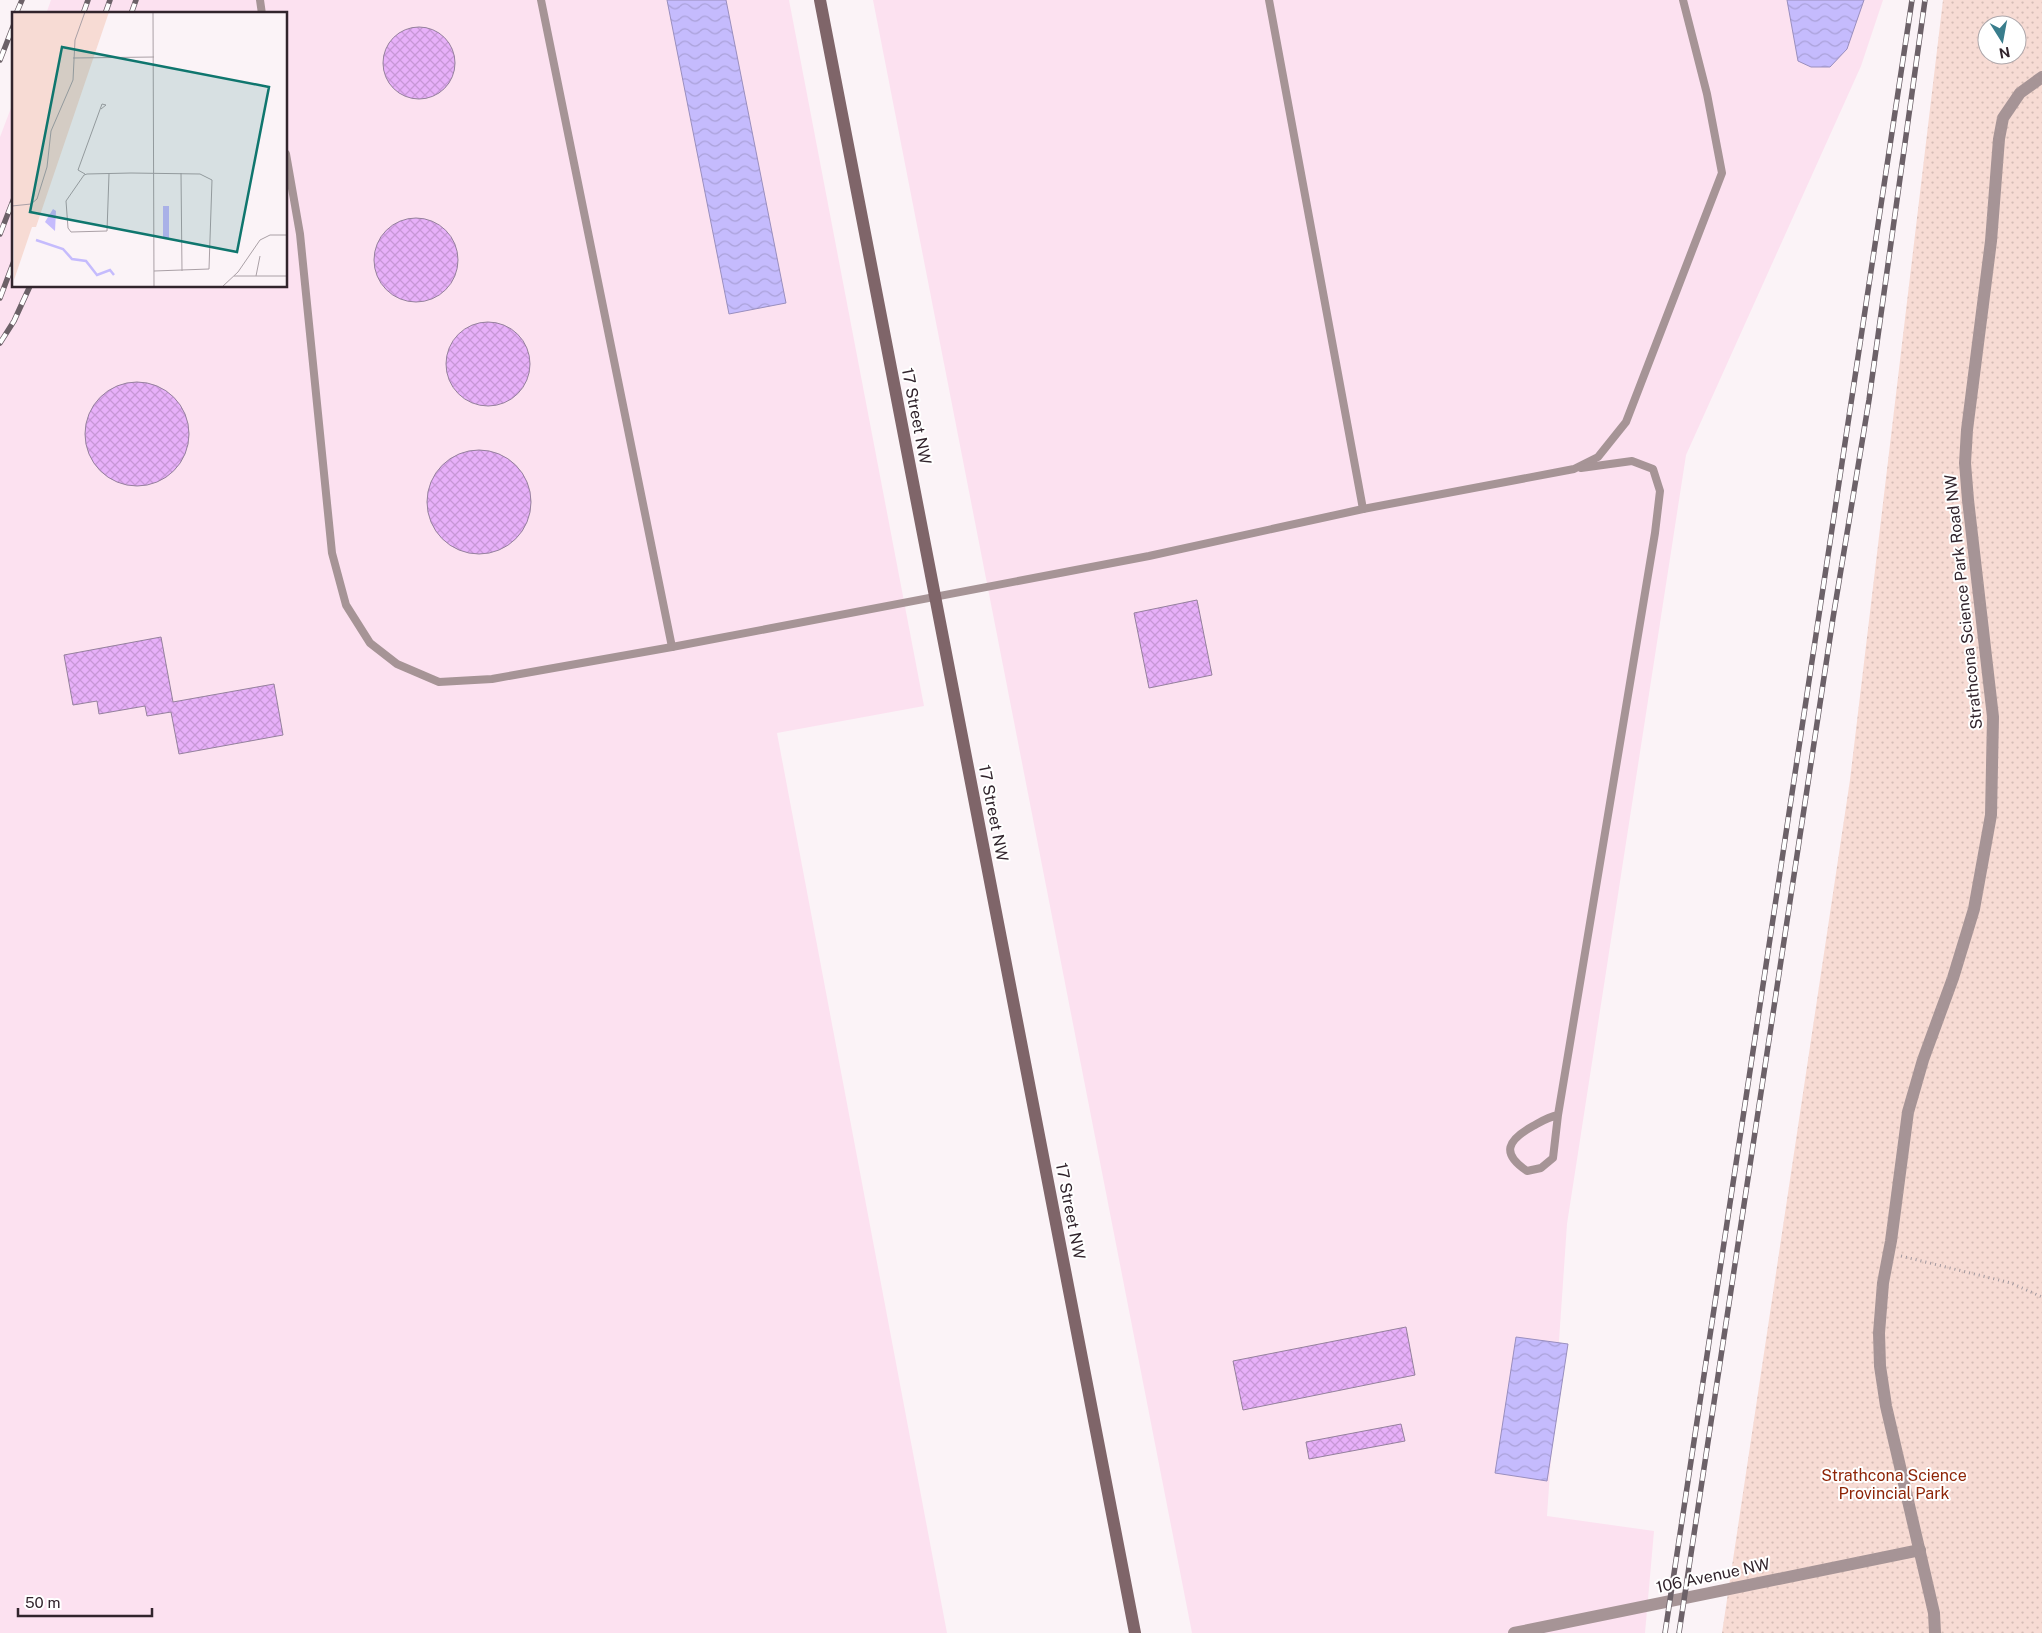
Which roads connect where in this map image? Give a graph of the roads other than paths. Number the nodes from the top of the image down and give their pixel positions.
1 (541, 0) edge
2 (820, 0) edge
3 (1269, 0) edge
4 (1683, 0) edge
5 (2042, 77) edge
6 (288, 165) edge
7 (1574, 469) junction
8 (1363, 509) junction
9 (935, 598) junction
10 (672, 647) junction
11 (1558, 1115) junction
12 (1920, 1550) junction
13 (1135, 1633) edge
14 (1514, 1633) edge
15 (1935, 1633) edge

1 - 10 lane
2 - 9 main road, 17 Street NW
3 - 8 lane
4 - 7 lane
5 - 12 street, Strathcona Science Park Road NW
6 - 10 lane
7 - 8 lane
7 - 11 lane
8 - 9 lane
9 - 10 lane
9 - 13 main road, 17 Street NW
11 - 11 lane
12 - 14 street, 106 Avenue NW
12 - 15 street, Strathcona Science Park Road NW

